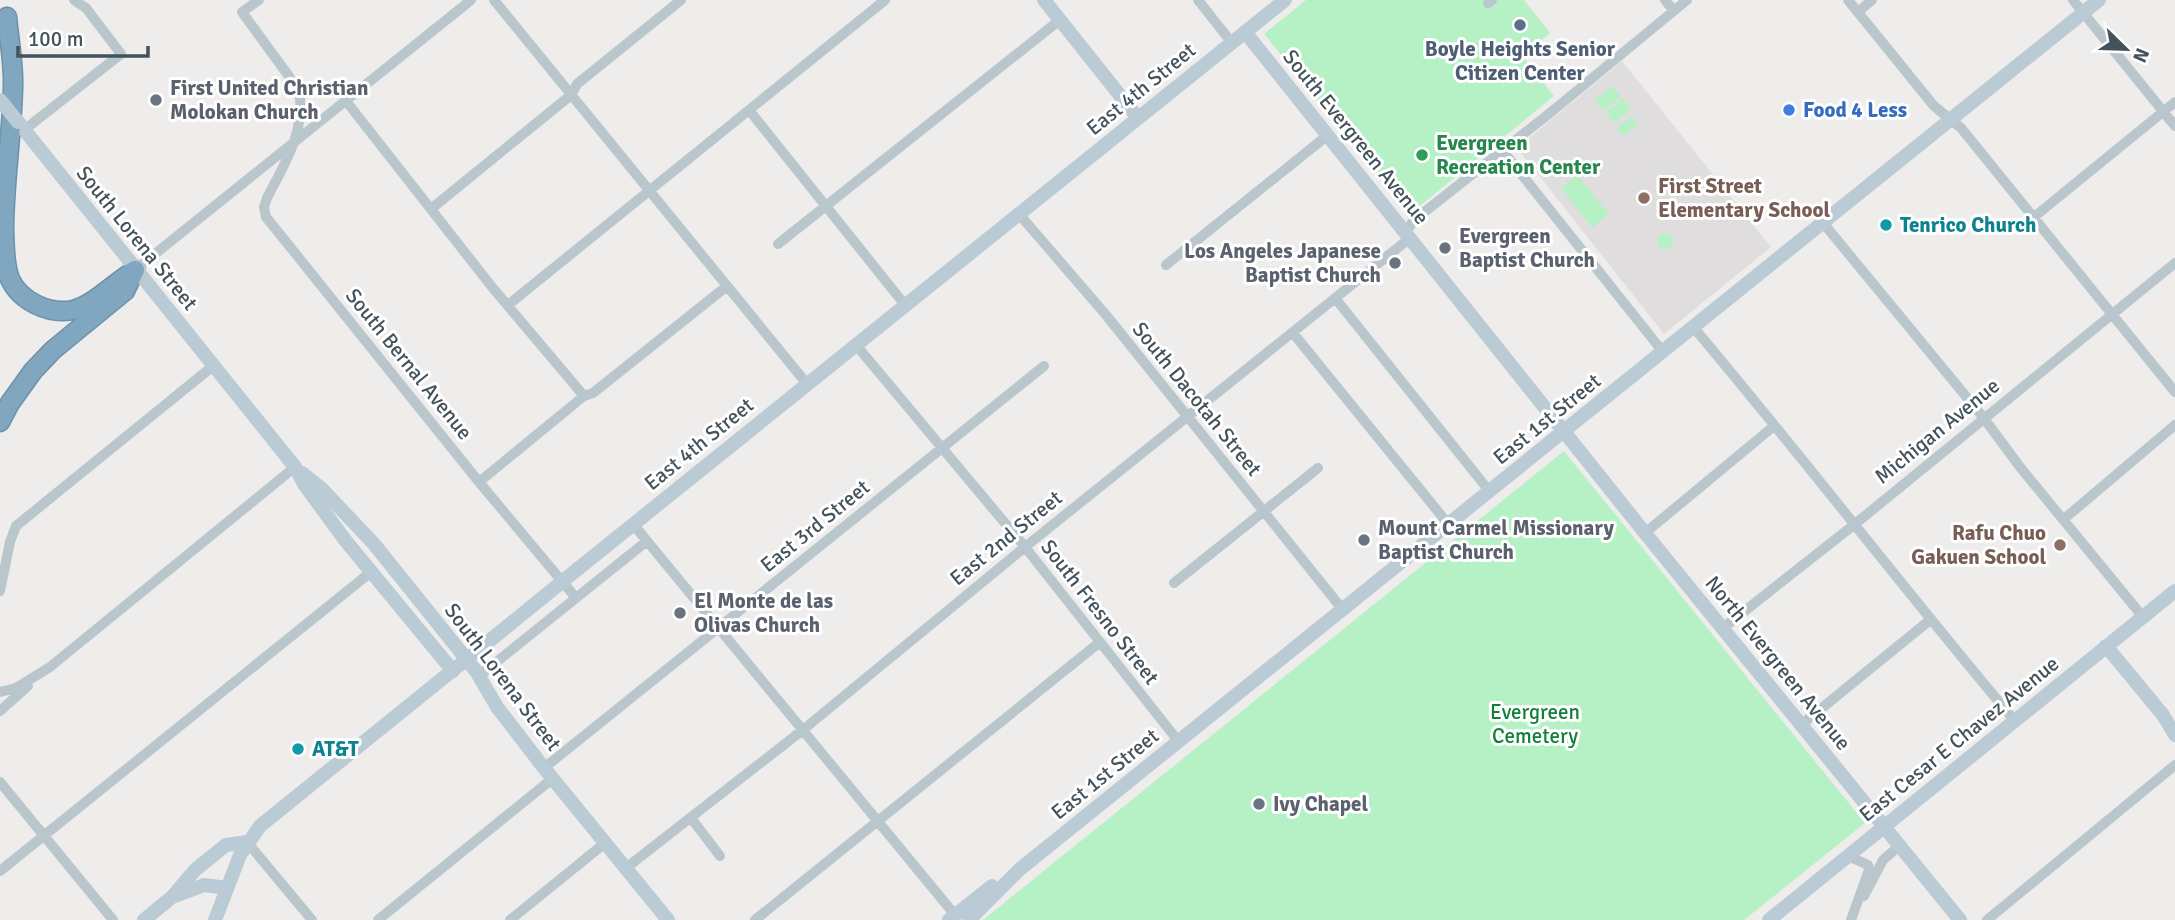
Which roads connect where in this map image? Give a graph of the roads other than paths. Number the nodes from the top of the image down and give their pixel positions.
1 (74, 0) edge
2 (259, 0) edge
3 (471, 0) edge
4 (494, 0) edge
5 (681, 0) edge
6 (884, 0) edge
7 (1044, 0) edge
8 (1198, 0) edge
9 (1285, 0) edge
10 (1664, 0) edge
11 (1687, 0) edge
12 (1848, 0) edge
13 (1872, 0) edge
14 (2073, 0) edge
15 (2099, 0) edge
16 (9, 9) edge
17 (1674, 11) junction
18 (1857, 12) junction
19 (2084, 13) junction
20 (1060, 19) junction
21 (1245, 32) junction
22 (1232, 43) junction
23 (0, 50) edge
24 (571, 95) junction
25 (0, 100) edge
26 (346, 101) junction
27 (2175, 102) edge
28 (749, 110) junction
29 (2163, 111) junction
30 (1138, 118) junction
31 (1950, 121) junction
32 (21, 126) junction
33 (2175, 126) edge
34 (1328, 135) junction
35 (295, 141) junction
36 (1503, 151) junction
37 (260, 170) junction
38 (648, 191) junction
39 (267, 198) junction
40 (827, 205) junction
41 (431, 209) junction
42 (1019, 214) junction
43 (2034, 217) junction
44 (1824, 223) junction
45 (1408, 235) junction
46 (778, 244) dead end
47 (2175, 263) edge
48 (1166, 265) dead end
49 (135, 270) junction
50 (727, 286) junction
51 (1335, 298) junction
52 (508, 305) junction
53 (905, 305) junction
54 (2112, 314) junction
55 (1694, 328) junction
56 (1293, 333) junction
57 (856, 345) junction
58 (1663, 352) junction
59 (213, 366) junction
60 (1044, 366) dead end
61 (807, 384) junction
62 (2175, 392) edge
63 (584, 396) junction
64 (1983, 417) junction
65 (1186, 418) junction
66 (0, 422) edge
67 (2175, 425) edge
68 (1774, 426) junction
69 (1566, 432) junction
70 (941, 449) junction
71 (295, 467) junction
72 (1318, 468) dead end
73 (479, 482) junction
74 (1490, 492) junction
75 (1263, 511) junction
76 (2064, 519) junction
77 (633, 524) junction
78 (1855, 524) junction
79 (1449, 525) junction
80 (1645, 533) junction
81 (647, 541) junction
82 (1025, 547) junction
83 (371, 572) junction
84 (1174, 583) dead end
85 (0, 591) edge
86 (2175, 591) edge
87 (576, 598) junction
88 (1343, 610) junction
89 (2143, 617) junction
90 (1930, 620) junction
91 (719, 628) junction
92 (1723, 628) junction
93 (1100, 642) junction
94 (2106, 646) junction
95 (50, 667) junction
96 (457, 667) junction
97 (479, 676) junction
98 (0, 692) edge
99 (0, 711) edge
100 (2015, 721) junction
101 (1801, 725) junction
102 (804, 729) junction
103 (2175, 735) edge
104 (1179, 742) junction
105 (2175, 765) edge
106 (548, 774) junction
107 (0, 782) edge
108 (691, 818) junction
109 (878, 821) junction
110 (1885, 827) junction
111 (45, 836) junction
112 (247, 842) junction
113 (605, 843) junction
114 (1899, 846) junction
115 (720, 856) dead end
116 (1848, 856) junction
117 (626, 868) junction
118 (0, 872) edge
119 (227, 888) junction
120 (172, 897) junction
121 (1859, 902) junction
122 (957, 918) edge
123 (113, 920) edge
124 (144, 920) edge
125 (215, 920) edge
126 (312, 920) edge
127 (378, 920) edge
128 (510, 920) edge
129 (668, 920) edge
130 (755, 920) edge
131 (1769, 920) edge
132 (1850, 920) edge
133 (1960, 920) edge
134 (1987, 920) edge

1 - 32 street
2 - 35 street
3 - 26 street
4 - 24 street
5 - 24 street
6 - 28 street
7 - 20 street
8 - 22 street
9 - 21 street, East 4th Street
10 - 17 street
11 - 17 street, East 2nd Street
12 - 18 street
13 - 18 street
14 - 19 street
15 - 19 street, East 1st Street
16 - 23 highway
16 - 49 highway
17 - 36 street, East 2nd Street
18 - 31 street
19 - 29 street
19 - 31 street, East 1st Street
20 - 30 street
20 - 40 street
21 - 22 street, East 4th Street
21 - 34 street, South Evergreen Avenue
22 - 30 street, East 4th Street
24 - 38 street
24 - 41 street
25 - 32 street, South Lorena Street, bridge
26 - 35 street
26 - 41 street
27 - 29 street
28 - 38 street
28 - 40 street
29 - 33 street
29 - 43 street
30 - 42 street, East 4th Street
31 - 43 street
31 - 44 street, East 1st Street
32 - 49 street, South Lorena Street
34 - 45 street, South Evergreen Avenue
34 - 48 street
35 - 37 street
35 - 39 street
36 - 45 street, East 2nd Street
36 - 58 street
37 - 39 street, South Bernal Avenue
37 - 49 street
38 - 50 street
38 - 52 street
39 - 73 street, South Bernal Avenue
40 - 46 street
40 - 53 street
41 - 52 street
42 - 53 street, East 4th Street
42 - 65 street, South Dacotah Street
43 - 54 street
44 - 55 street, East 1st Street
44 - 64 street
45 - 51 street, East 2nd Street
45 - 69 street, South Evergreen Avenue
47 - 54 street, Michigan Avenue
49 - 59 street, South Lorena Street
49 - 66 highway
50 - 61 street
50 - 63 street
51 - 56 street, East 2nd Street
51 - 74 street
52 - 63 street
53 - 57 street, East 4th Street
54 - 62 street
54 - 64 street, Michigan Avenue
55 - 58 street, East 1st Street
55 - 68 street
56 - 65 street, East 2nd Street
56 - 79 street
57 - 61 street, East 4th Street
57 - 70 street, South Fresno Street
58 - 69 street, East 1st Street
59 - 71 street, South Lorena Street
59 - 85 street
60 - 70 street, East 3rd Street
61 - 77 street, East 4th Street
63 - 73 street
64 - 76 street
64 - 78 street, Michigan Avenue
65 - 75 street, South Dacotah Street
65 - 82 street, East 2nd Street
67 - 76 street
68 - 78 street
68 - 80 street
69 - 74 street, East 1st Street
69 - 80 street, North Evergreen Avenue
70 - 82 street, South Fresno Street
70 - 91 street, East 3rd Street
71 - 83 street, South Lorena Street
71 - 95 street
71 - 97 street, South Lorena Street
72 - 75 street
73 - 87 street, South Bernal Avenue
74 - 79 street, East 1st Street
75 - 84 street
75 - 88 street, South Dacotah Street
76 - 89 street
77 - 81 street
77 - 96 street, East 4th Street, bridge
78 - 90 street
78 - 92 street, Michigan Avenue
79 - 88 street, East 1st Street
80 - 92 street, North Evergreen Avenue
81 - 87 street
81 - 91 street
82 - 93 street, South Fresno Street
82 - 102 street, East 2nd Street
83 - 96 street, South Lorena Street
83 - 111 street
86 - 89 street, East Cesar E Chavez Avenue
87 - 97 street
88 - 104 street, East 1st Street
89 - 94 street, East Cesar E Chavez Avenue
90 - 100 street
90 - 101 street
91 - 102 street
91 - 106 street, East 3rd Street
92 - 101 street, North Evergreen Avenue
93 - 104 street, South Fresno Street
93 - 109 street
94 - 100 street, East Cesar E Chavez Avenue
94 - 103 street
95 - 98 street
95 - 99 street
96 - 112 street, East 4th Street
97 - 106 street, South Lorena Street
100 - 110 street, East Cesar E Chavez Avenue
101 - 110 street, North Evergreen Avenue
102 - 108 street, East 2nd Street
102 - 109 street
104 - 122 street, East 1st Street
105 - 134 street
106 - 113 street, South Lorena Street
106 - 127 street, East 3rd Street
107 - 111 street
108 - 115 street
108 - 117 street, East 2nd Street
109 - 122 street
109 - 130 street
110 - 114 street, North Evergreen Avenue
110 - 116 street, East Cesar E Chavez Avenue
111 - 118 street
111 - 123 street
112 - 119 street
112 - 120 street, East 4th Street
112 - 126 street
113 - 117 street, South Lorena Street
113 - 128 street
114 - 121 street
114 - 133 street, North Evergreen Avenue
116 - 121 street
116 - 131 street, East Cesar E Chavez Avenue
117 - 129 street, South Lorena Street
119 - 120 street
119 - 125 street
120 - 124 street, East 4th Street
121 - 132 street

